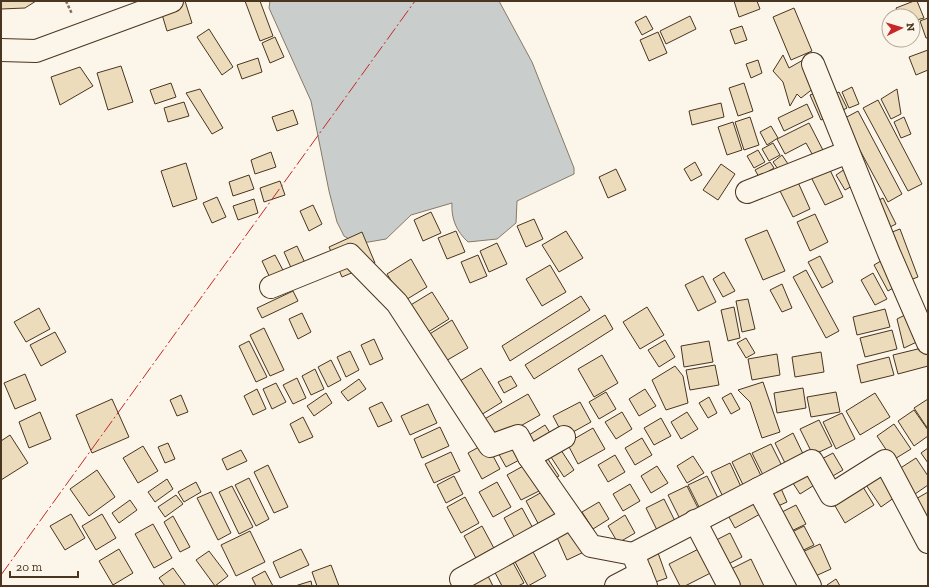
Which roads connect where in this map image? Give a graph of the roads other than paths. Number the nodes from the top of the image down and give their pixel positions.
1 (172, 1) edge
2 (1, 50) edge
3 (813, 64) dead end
4 (848, 152) junction
5 (747, 192) dead end
6 (271, 288) dead end
7 (928, 343) edge
8 (564, 437) dead end
9 (529, 457) junction
10 (758, 489) junction
11 (571, 518) junction
12 (695, 521) junction
13 (928, 542) edge
14 (640, 571) edge
15 (461, 579) dead end
16 (616, 586) edge
17 (729, 586) edge
18 (810, 586) edge

1 - 2 street
3 - 4 street
4 - 5 street
4 - 7 street
6 - 9 street
8 - 9 street
9 - 11 street
10 - 12 street
10 - 13 street
10 - 18 street
11 - 14 street
11 - 15 street
12 - 14 street
12 - 17 street
14 - 16 street

